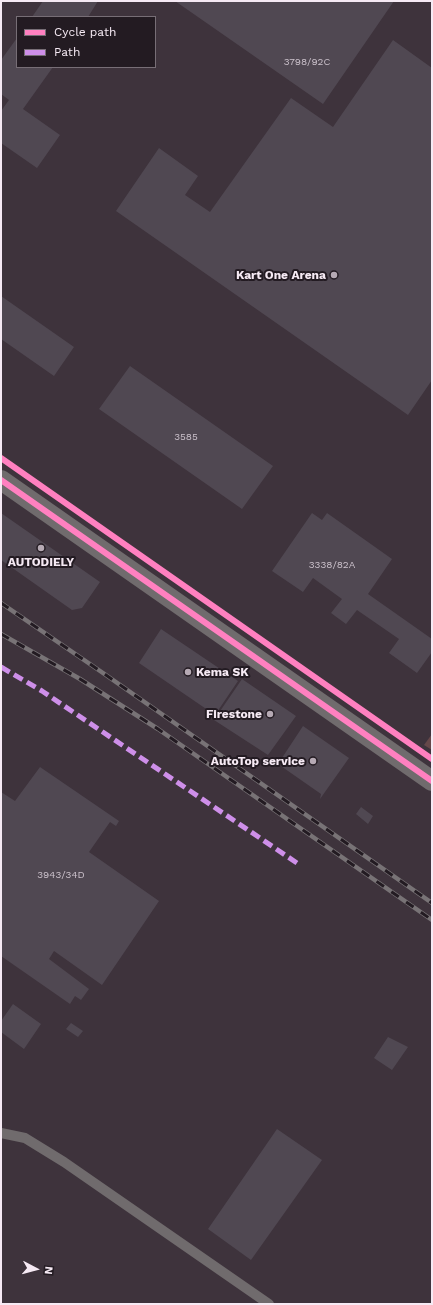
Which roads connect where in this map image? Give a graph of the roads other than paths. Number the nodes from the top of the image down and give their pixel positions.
1 (1, 480) edge
2 (432, 781) edge
3 (1, 1133) edge
4 (269, 1304) edge

1 - 2 street
3 - 4 lane

